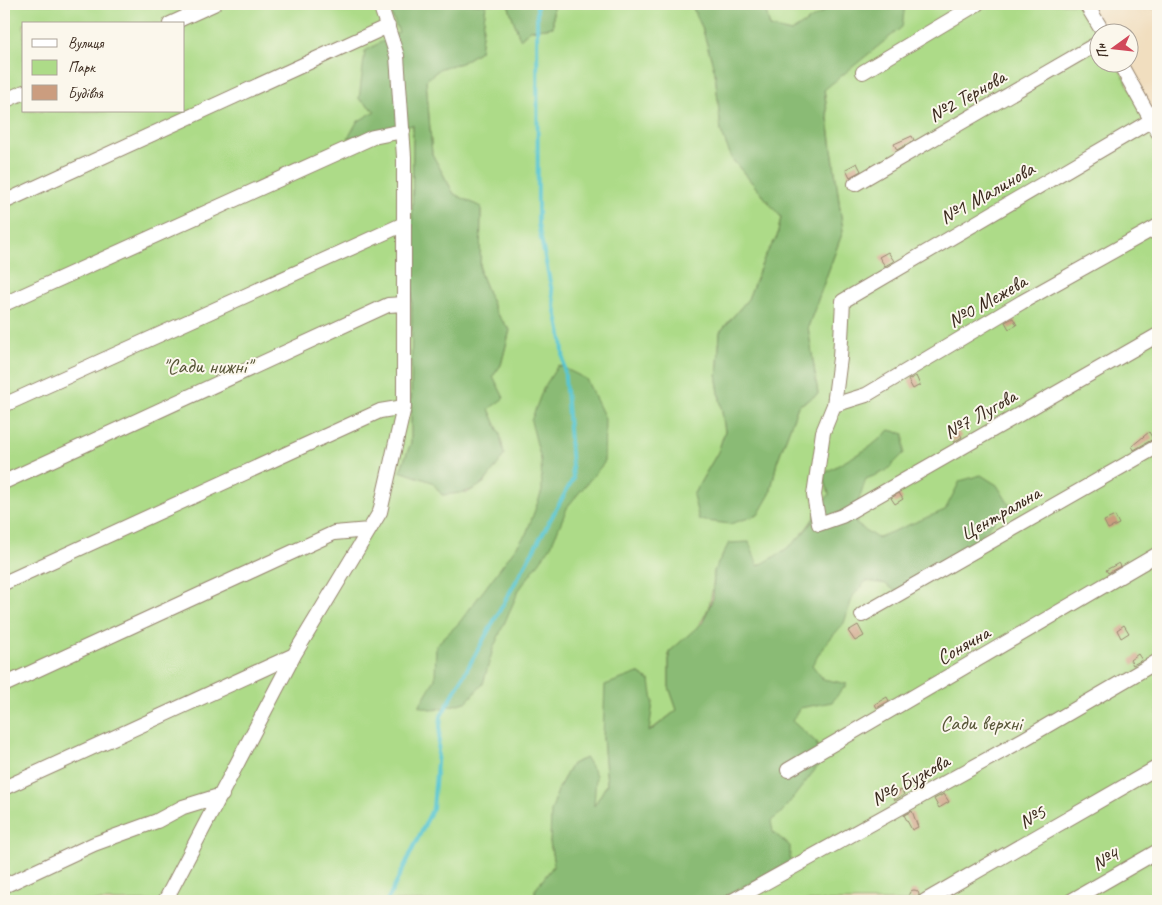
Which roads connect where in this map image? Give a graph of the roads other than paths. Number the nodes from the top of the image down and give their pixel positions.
1 (214, 4) edge
2 (380, 4) edge
3 (977, 4) edge
4 (1086, 4) edge
5 (174, 22) edge
6 (1096, 22) edge
7 (388, 26) junction
8 (1090, 48) edge
9 (863, 72) dead end
10 (1125, 72) edge
11 (22, 93) edge
12 (4, 101) edge
13 (1155, 126) edge
14 (403, 130) junction
15 (855, 184) dead end
16 (4, 202) edge
17 (404, 224) junction
18 (1158, 226) edge
19 (4, 304) edge
20 (404, 304) junction
21 (1158, 335) edge
22 (4, 405) edge
23 (834, 405) junction
24 (404, 407) junction
25 (1158, 446) edge
26 (4, 482) edge
27 (369, 530) junction
28 (1158, 554) edge
29 (4, 584) edge
30 (862, 615) dead end
31 (294, 655) junction
32 (1158, 661) edge
33 (4, 685) edge
34 (1158, 767) edge
35 (788, 770) dead end
36 (4, 788) edge
37 (222, 795) junction
38 (1158, 851) edge
39 (4, 886) edge
40 (165, 901) edge
41 (732, 901) edge
42 (925, 901) edge
43 (1071, 901) edge

1 - 5 street
2 - 7 street
3 - 9 street
4 - 6 street
7 - 14 street
7 - 16 street
8 - 15 street, №2 Тернова
10 - 13 street
11 - 12 street
13 - 23 street, №1 Малинова
14 - 17 street
14 - 19 street
17 - 20 street
17 - 22 street
18 - 23 street, №0 Межева
20 - 24 street
20 - 26 street
21 - 23 street, №7 Лугова
24 - 27 street
24 - 29 street
25 - 30 street, Центральна
27 - 31 street
27 - 33 street
28 - 35 street, Сонячна
31 - 36 street
31 - 37 street
32 - 41 street, №6 Бузкова
34 - 42 street, №5
37 - 39 street
37 - 40 street
38 - 43 street, №4

